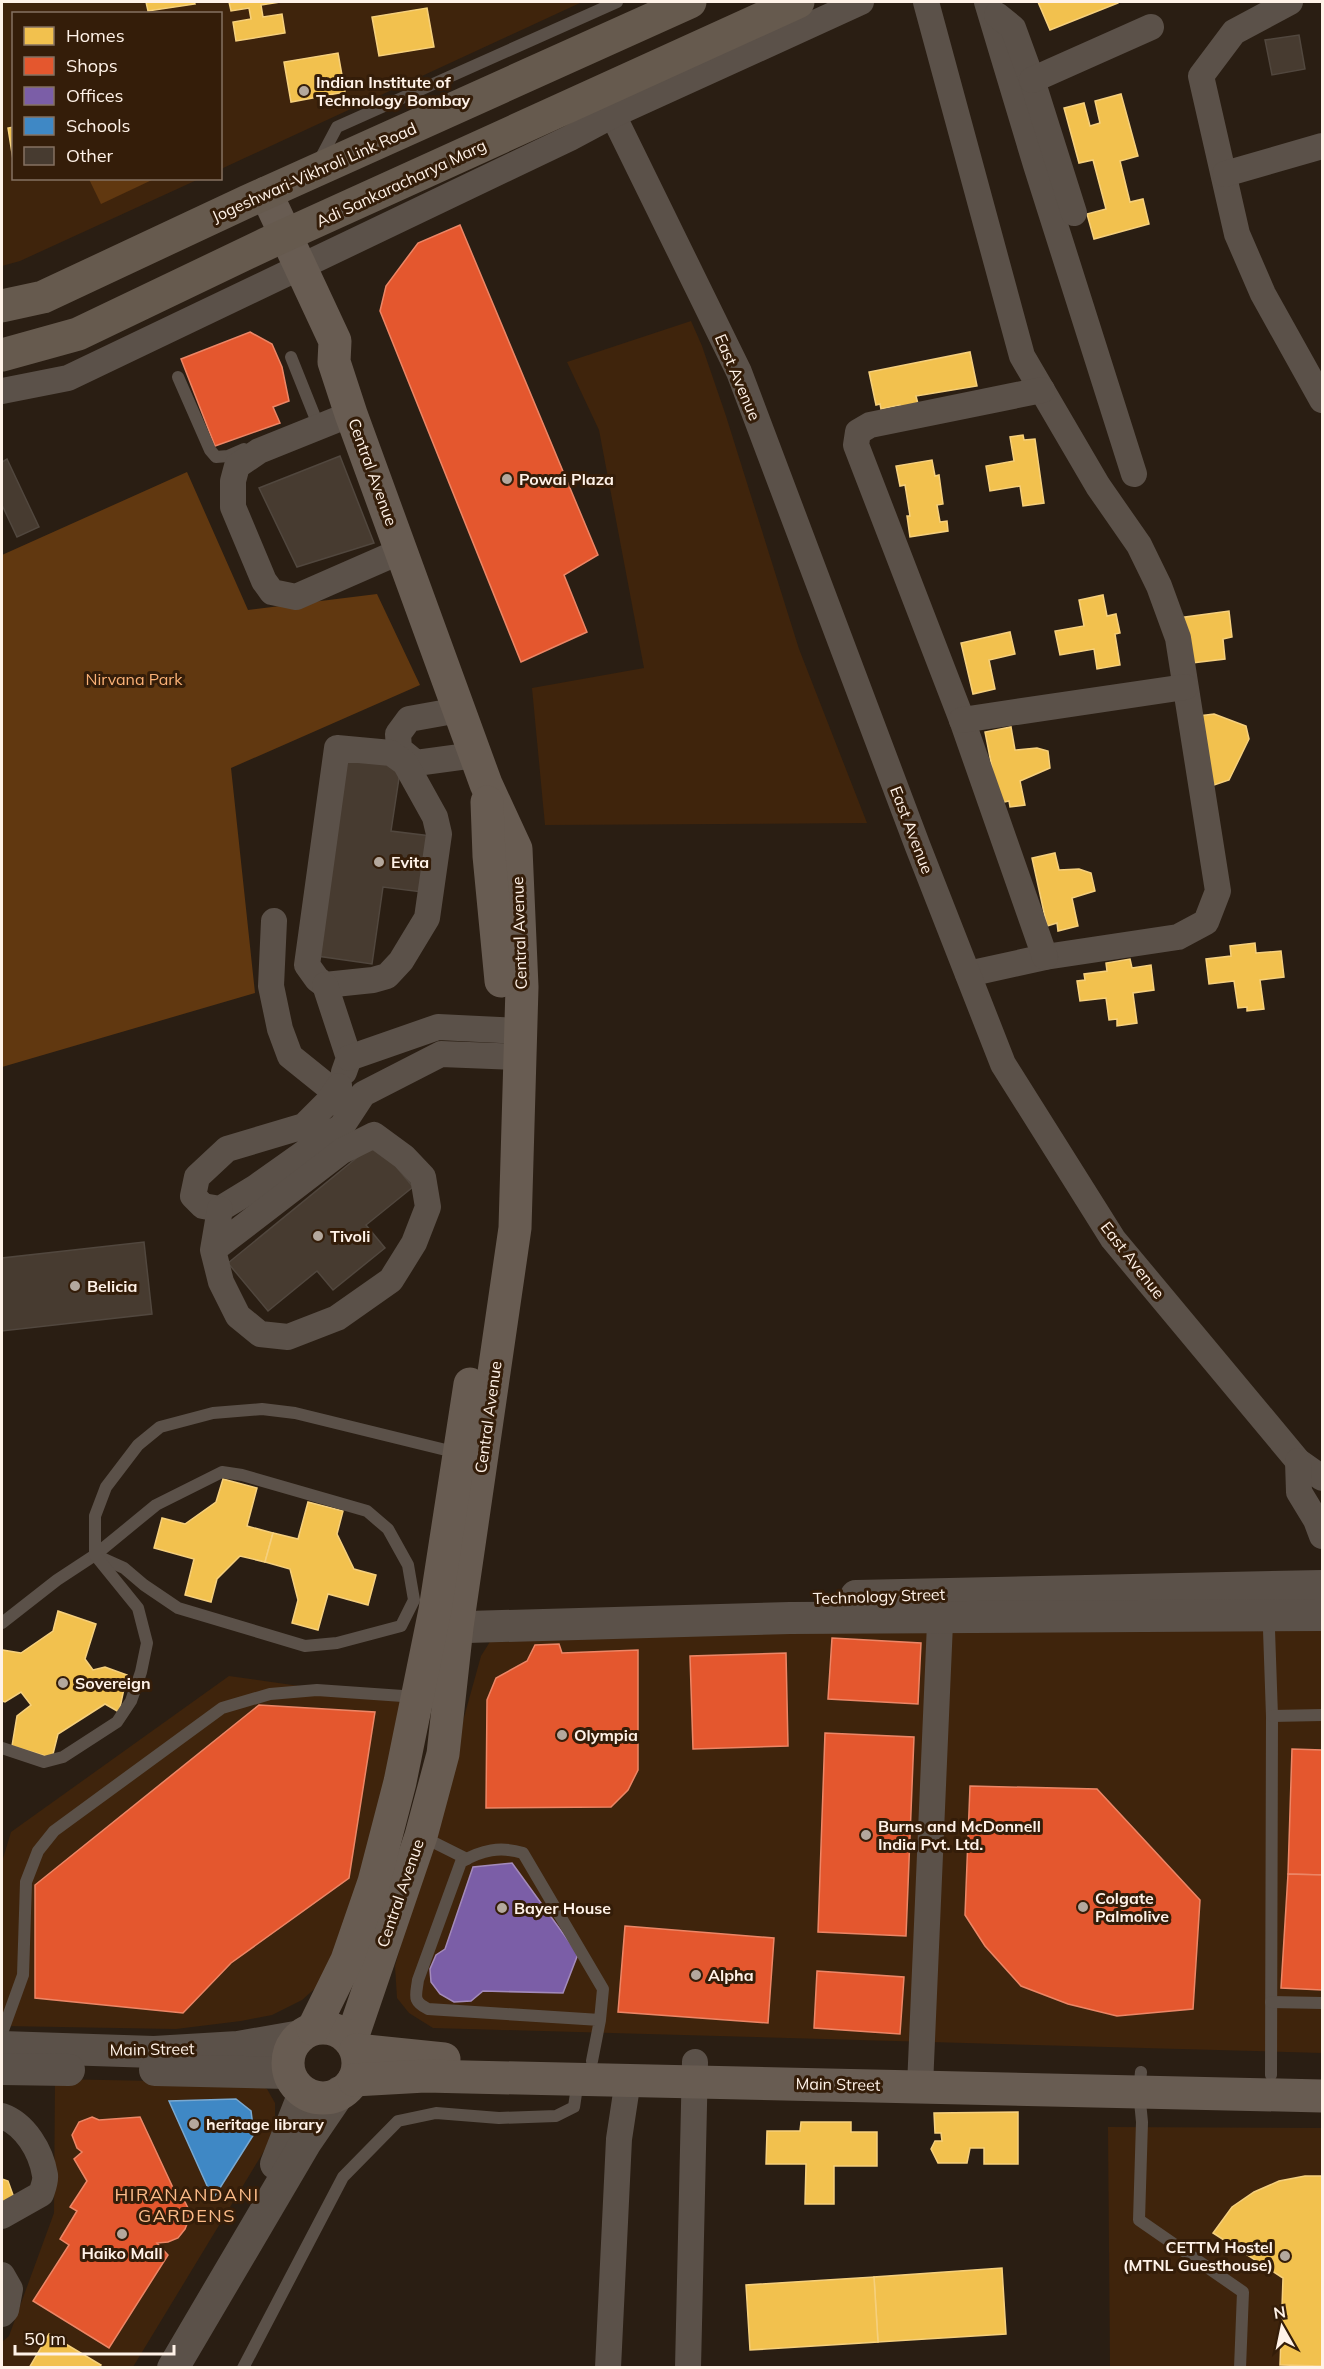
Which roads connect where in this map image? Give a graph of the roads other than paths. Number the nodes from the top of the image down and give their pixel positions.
1 (617, 2) edge
2 (690, 2) edge
3 (798, 2) edge
4 (861, 2) edge
5 (926, 2) edge
6 (1290, 2) edge
7 (988, 5) edge
8 (1151, 27) dead end
9 (1032, 80) junction
10 (613, 115) junction
11 (1323, 146) edge
12 (314, 172) junction
13 (1225, 174) junction
14 (257, 197) junction
15 (1074, 213) dead end
16 (276, 240) junction
17 (291, 271) junction
18 (2, 306) edge
19 (2, 355) edge
20 (291, 357) dead end
21 (178, 377) dead end
22 (1042, 390) junction
23 (2, 391) edge
24 (1323, 400) edge
25 (349, 408) junction
26 (315, 417) junction
27 (1134, 474) dead end
28 (401, 550) junction
29 (1185, 687) junction
30 (459, 710) junction
31 (962, 720) junction
32 (481, 769) junction
33 (274, 921) dead end
34 (1045, 957) junction
35 (968, 974) junction
36 (325, 985) junction
37 (448, 1027) junction
38 (510, 1043) junction
39 (448, 1053) junction
40 (348, 1058) junction
41 (339, 1086) junction
42 (363, 1094) junction
43 (220, 1209) junction
44 (213, 1250) junction
45 (459, 1453) junction
46 (1298, 1461) junction
47 (1323, 1478) edge
48 (1323, 1536) edge
49 (95, 1555) junction
50 (1323, 1586) edge
51 (1264, 1601) junction
52 (941, 1605) junction
53 (1323, 1615) edge
54 (446, 1619) junction
55 (2, 1623) edge
56 (434, 1699) junction
57 (1323, 1715) edge
58 (1272, 1716) junction
59 (2, 1748) edge
60 (405, 1831) junction
61 (467, 1859) junction
62 (388, 1886) junction
63 (1271, 2002) junction
64 (1323, 2003) edge
65 (600, 2019) junction
66 (307, 2032) junction
67 (2, 2034) edge
68 (2, 2047) edge
69 (168, 2061) junction
70 (350, 2066) junction
71 (2, 2070) edge
72 (585, 2070) junction
73 (695, 2072) junction
74 (921, 2075) junction
75 (1271, 2075) junction
76 (1323, 2076) edge
77 (628, 2080) junction
78 (1140, 2081) junction
79 (296, 2083) junction
80 (1323, 2096) edge
81 (2, 2116) edge
82 (270, 2189) junction
83 (2, 2216) edge
84 (2, 2275) edge
85 (2, 2314) edge
86 (177, 2350) edge
87 (153, 2367) edge
88 (243, 2367) edge
89 (608, 2367) edge
90 (688, 2367) edge
91 (1240, 2367) edge

1 - 12 lane
2 - 12 main road, Jogeshwari-Vikhroli Link Road
3 - 16 main road, Adi Sankaracharya Marg
4 - 10 street
5 - 22 street
6 - 13 street
7 - 9 street
7 - 27 street
8 - 9 street
9 - 15 street
10 - 17 street
10 - 35 street, East Avenue
11 - 13 street
12 - 14 main road, Jogeshwari-Vikhroli Link Road
13 - 24 street
14 - 16 main road, Central Avenue
14 - 18 main road, Jogeshwari-Vikhroli Link Road
16 - 17 main road, Central Avenue
16 - 19 main road, Adi Sankaracharya Marg
17 - 23 street
17 - 25 main road, Central Avenue
20 - 26 lane
21 - 26 lane
22 - 29 street
22 - 31 street
25 - 26 lane
25 - 28 main road, Central Avenue
25 - 28 street
28 - 30 main road, Central Avenue
29 - 31 street
29 - 34 street
30 - 32 main road, Central Avenue
30 - 32 street
31 - 34 street
32 - 38 main road, Central Avenue
33 - 41 street
34 - 35 street
35 - 46 street, East Avenue
36 - 36 street
36 - 40 street
37 - 38 street
37 - 39 street
37 - 40 street
38 - 39 street
38 - 45 main road, Central Avenue
38 - 54 main road, Central Avenue
39 - 42 street
40 - 41 street
41 - 42 street
41 - 43 street
42 - 43 street
43 - 44 street
44 - 44 street
45 - 49 lane
45 - 54 main road, Central Avenue
46 - 47 street, East Avenue
46 - 48 street
49 - 49 lane
49 - 55 lane
49 - 59 lane
50 - 51 street, Technology Street
51 - 52 street, Technology Street
51 - 53 street
51 - 58 lane
52 - 54 street, Technology Street
52 - 74 street
54 - 56 main road, Central Avenue
56 - 60 main road, Central Avenue
56 - 67 lane
57 - 58 lane
58 - 63 lane
60 - 61 lane
60 - 62 main road, Central Avenue
61 - 65 lane
61 - 65 lane
62 - 66 main road, Central Avenue
62 - 70 main road, Central Avenue
63 - 64 lane
63 - 75 lane
65 - 72 lane
66 - 69 street, Main Street
66 - 70 main road
66 - 79 main road, Central Avenue
68 - 69 street, Main Street
69 - 71 street, Main Street
69 - 79 street, Main Street
70 - 72 main road, Main Street
70 - 79 main road, Main Street
70 - 82 street, Central Avenue
72 - 73 main road, Main Street
72 - 77 main road, Main Street
72 - 88 lane
73 - 74 main road, Main Street
73 - 77 main road, Main Street
73 - 90 street
74 - 78 main road, Main Street
75 - 76 main road, Main Street
75 - 78 main road, Main Street
77 - 89 street
78 - 80 main road, Main Street
78 - 91 lane
79 - 82 street, Central Avenue
81 - 83 street
82 - 86 street, Central Avenue
84 - 85 street
86 - 87 street, Central Avenue

